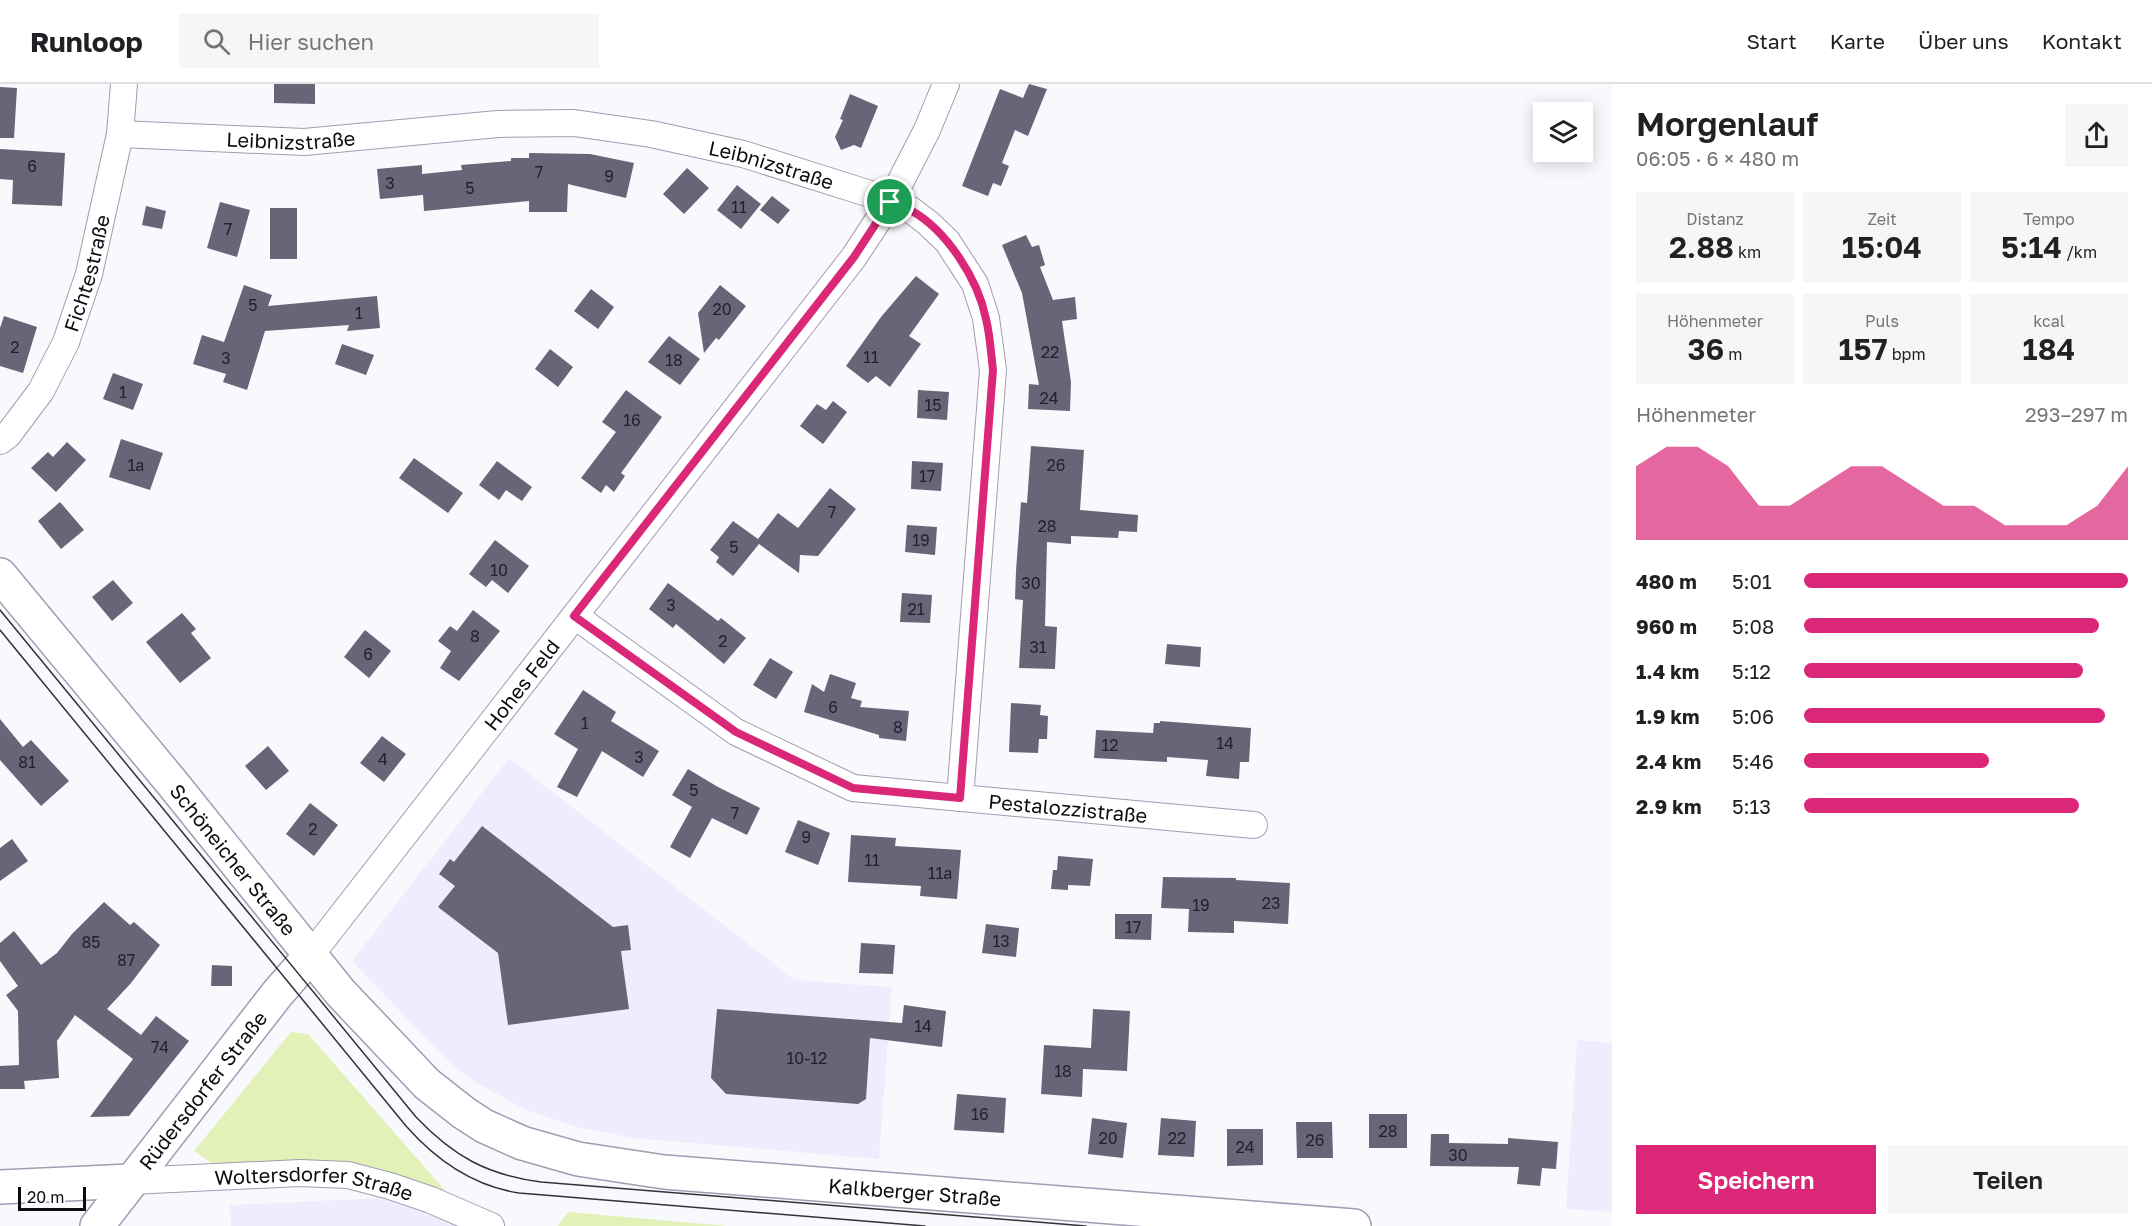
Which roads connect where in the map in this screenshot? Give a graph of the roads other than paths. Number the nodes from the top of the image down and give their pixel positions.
1 (124, 84) edge
2 (946, 84) edge
3 (120, 134) junction
4 (890, 202) junction
5 (0, 441) edge
6 (0, 575) edge
7 (574, 616) junction
8 (960, 798) junction
9 (1254, 825) dead end
10 (310, 956) junction
11 (484, 1126) joint
12 (131, 1181) junction
13 (0, 1187) edge
14 (97, 1226) edge
15 (491, 1226) edge
16 (1354, 1226) edge

1 - 3 street, Fichtestraße
2 - 4 street, Hohes Feld
3 - 4 street, Leibnizstraße
3 - 5 street, Fichtestraße
4 - 7 street, Hohes Feld
4 - 8 street, Leibnizstraße
6 - 10 main road, Schöneicher Straße
7 - 8 street, Pestalozzistraße
7 - 10 street, Hohes Feld
8 - 9 street, Pestalozzistraße
10 - 11 main road, Schöneicher Straße
10 - 12 main road, Rüdersdorfer Straße
11 - 16 main road, Kalkberger Straße
12 - 13 main road
12 - 14 main road, Rüdersdorfer Straße
12 - 15 street, Woltersdorfer Straße

